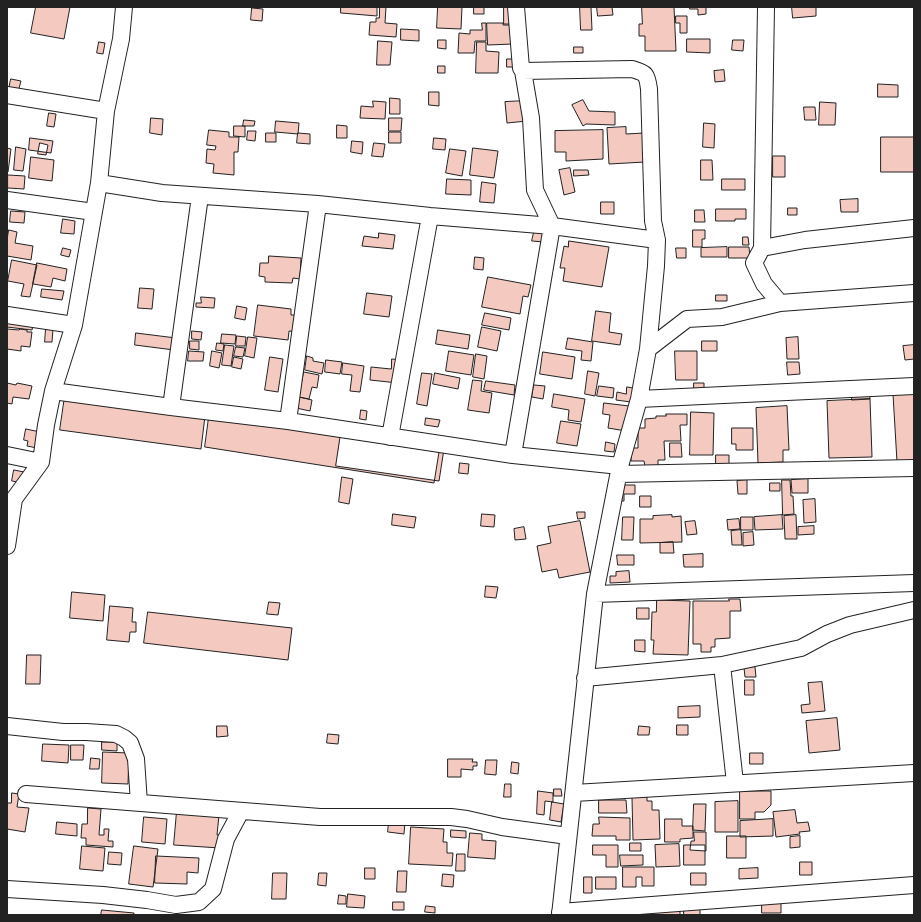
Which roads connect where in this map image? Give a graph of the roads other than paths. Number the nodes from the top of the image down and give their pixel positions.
1 (124, 7) edge
2 (516, 7) edge
3 (766, 7) edge
4 (523, 71) junction
5 (7, 95) edge
6 (106, 111) junction
7 (99, 184) junction
8 (200, 196) junction
9 (7, 200) edge
10 (318, 204) junction
11 (94, 212) junction
12 (430, 216) junction
13 (552, 226) junction
14 (914, 228) edge
15 (657, 240) junction
16 (762, 248) junction
17 (914, 293) edge
18 (780, 303) junction
19 (7, 315) edge
20 (74, 325) junction
21 (648, 349) junction
22 (914, 386) edge
23 (53, 391) junction
24 (639, 400) junction
25 (171, 407) junction
26 (288, 421) junction
27 (390, 437) junction
28 (7, 455) edge
29 (513, 455) junction
30 (41, 462) junction
31 (914, 468) edge
32 (620, 470) junction
33 (7, 546) edge
34 (914, 583) edge
35 (595, 594) junction
36 (914, 610) edge
37 (722, 665) junction
38 (585, 678) junction
39 (7, 726) edge
40 (914, 773) edge
41 (735, 784) junction
42 (574, 793) junction
43 (26, 794) dead end
44 (139, 803) junction
45 (241, 811) junction
46 (568, 836) junction
47 (914, 885) edge
48 (7, 889) edge
49 (560, 914) edge

1 - 6 street
2 - 4 street
3 - 16 street
4 - 13 street
4 - 15 street
5 - 6 street
6 - 7 street
7 - 8 street
7 - 11 street
8 - 10 street
8 - 25 street
9 - 11 street
10 - 12 street
10 - 26 street
11 - 20 street
12 - 13 street
12 - 27 street
13 - 15 street
13 - 29 street
14 - 16 street
15 - 21 street
16 - 18 street
17 - 18 street
18 - 21 street
19 - 20 street
20 - 23 street
21 - 24 street
22 - 24 street
23 - 25 street
23 - 30 street
24 - 32 street
25 - 26 street
26 - 27 street
27 - 29 street
28 - 30 street
29 - 32 street
30 - 33 street
31 - 32 street
32 - 35 street
34 - 35 street
35 - 38 street
36 - 37 street
37 - 38 street
37 - 41 street
38 - 42 street
39 - 44 street
40 - 41 street
41 - 42 street
42 - 46 street
43 - 44 street
44 - 45 street
45 - 46 street
45 - 48 street
46 - 49 street
47 - 49 street

